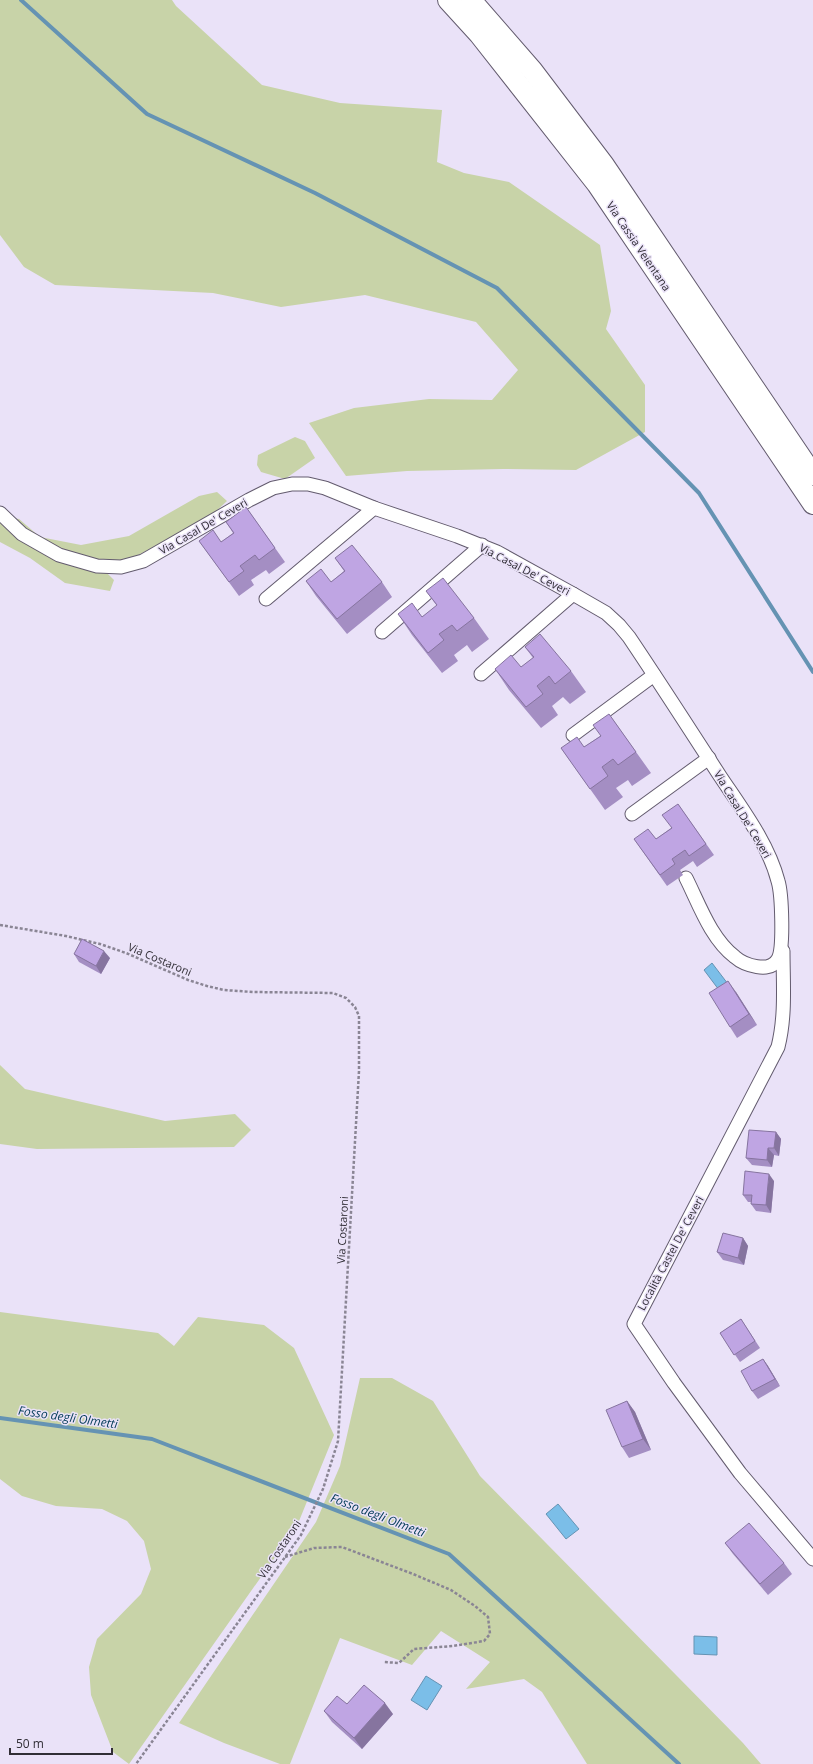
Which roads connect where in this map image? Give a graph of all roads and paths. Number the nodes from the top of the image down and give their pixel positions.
1 (448, 0) edge
2 (471, 0) edge
3 (813, 475) edge
4 (813, 504) edge
5 (374, 508) junction
6 (0, 513) edge
7 (482, 546) junction
8 (573, 594) junction
9 (266, 599) dead end
10 (382, 632) dead end
11 (481, 674) dead end
12 (654, 675) junction
13 (573, 735) dead end
14 (709, 758) junction
15 (632, 814) dead end
16 (686, 878) dead end
17 (781, 905) junction
18 (0, 924) edge
19 (285, 1558) junction
20 (813, 1559) edge
21 (384, 1662) dead end
22 (136, 1764) edge

1 - 4 highway, Via Cassia Veientana
2 - 3 highway, Via Cassia Veientana
5 - 6 street, Via Casal De' Ceveri
5 - 7 street, Via Casal De' Ceveri
5 - 9 street
7 - 8 street, Via Casal De' Ceveri
7 - 10 street
8 - 11 street
8 - 12 street, Via Casal De' Ceveri
12 - 13 street
12 - 14 street, Via Casal De' Ceveri
14 - 15 street
14 - 17 street, Via Casal De' Ceveri
16 - 17 street, Via Casal De' Ceveri
17 - 20 street, Località Castel De' Ceveri
18 - 19 path, Via Costaroni
19 - 21 path
19 - 22 path, Via Costaroni

